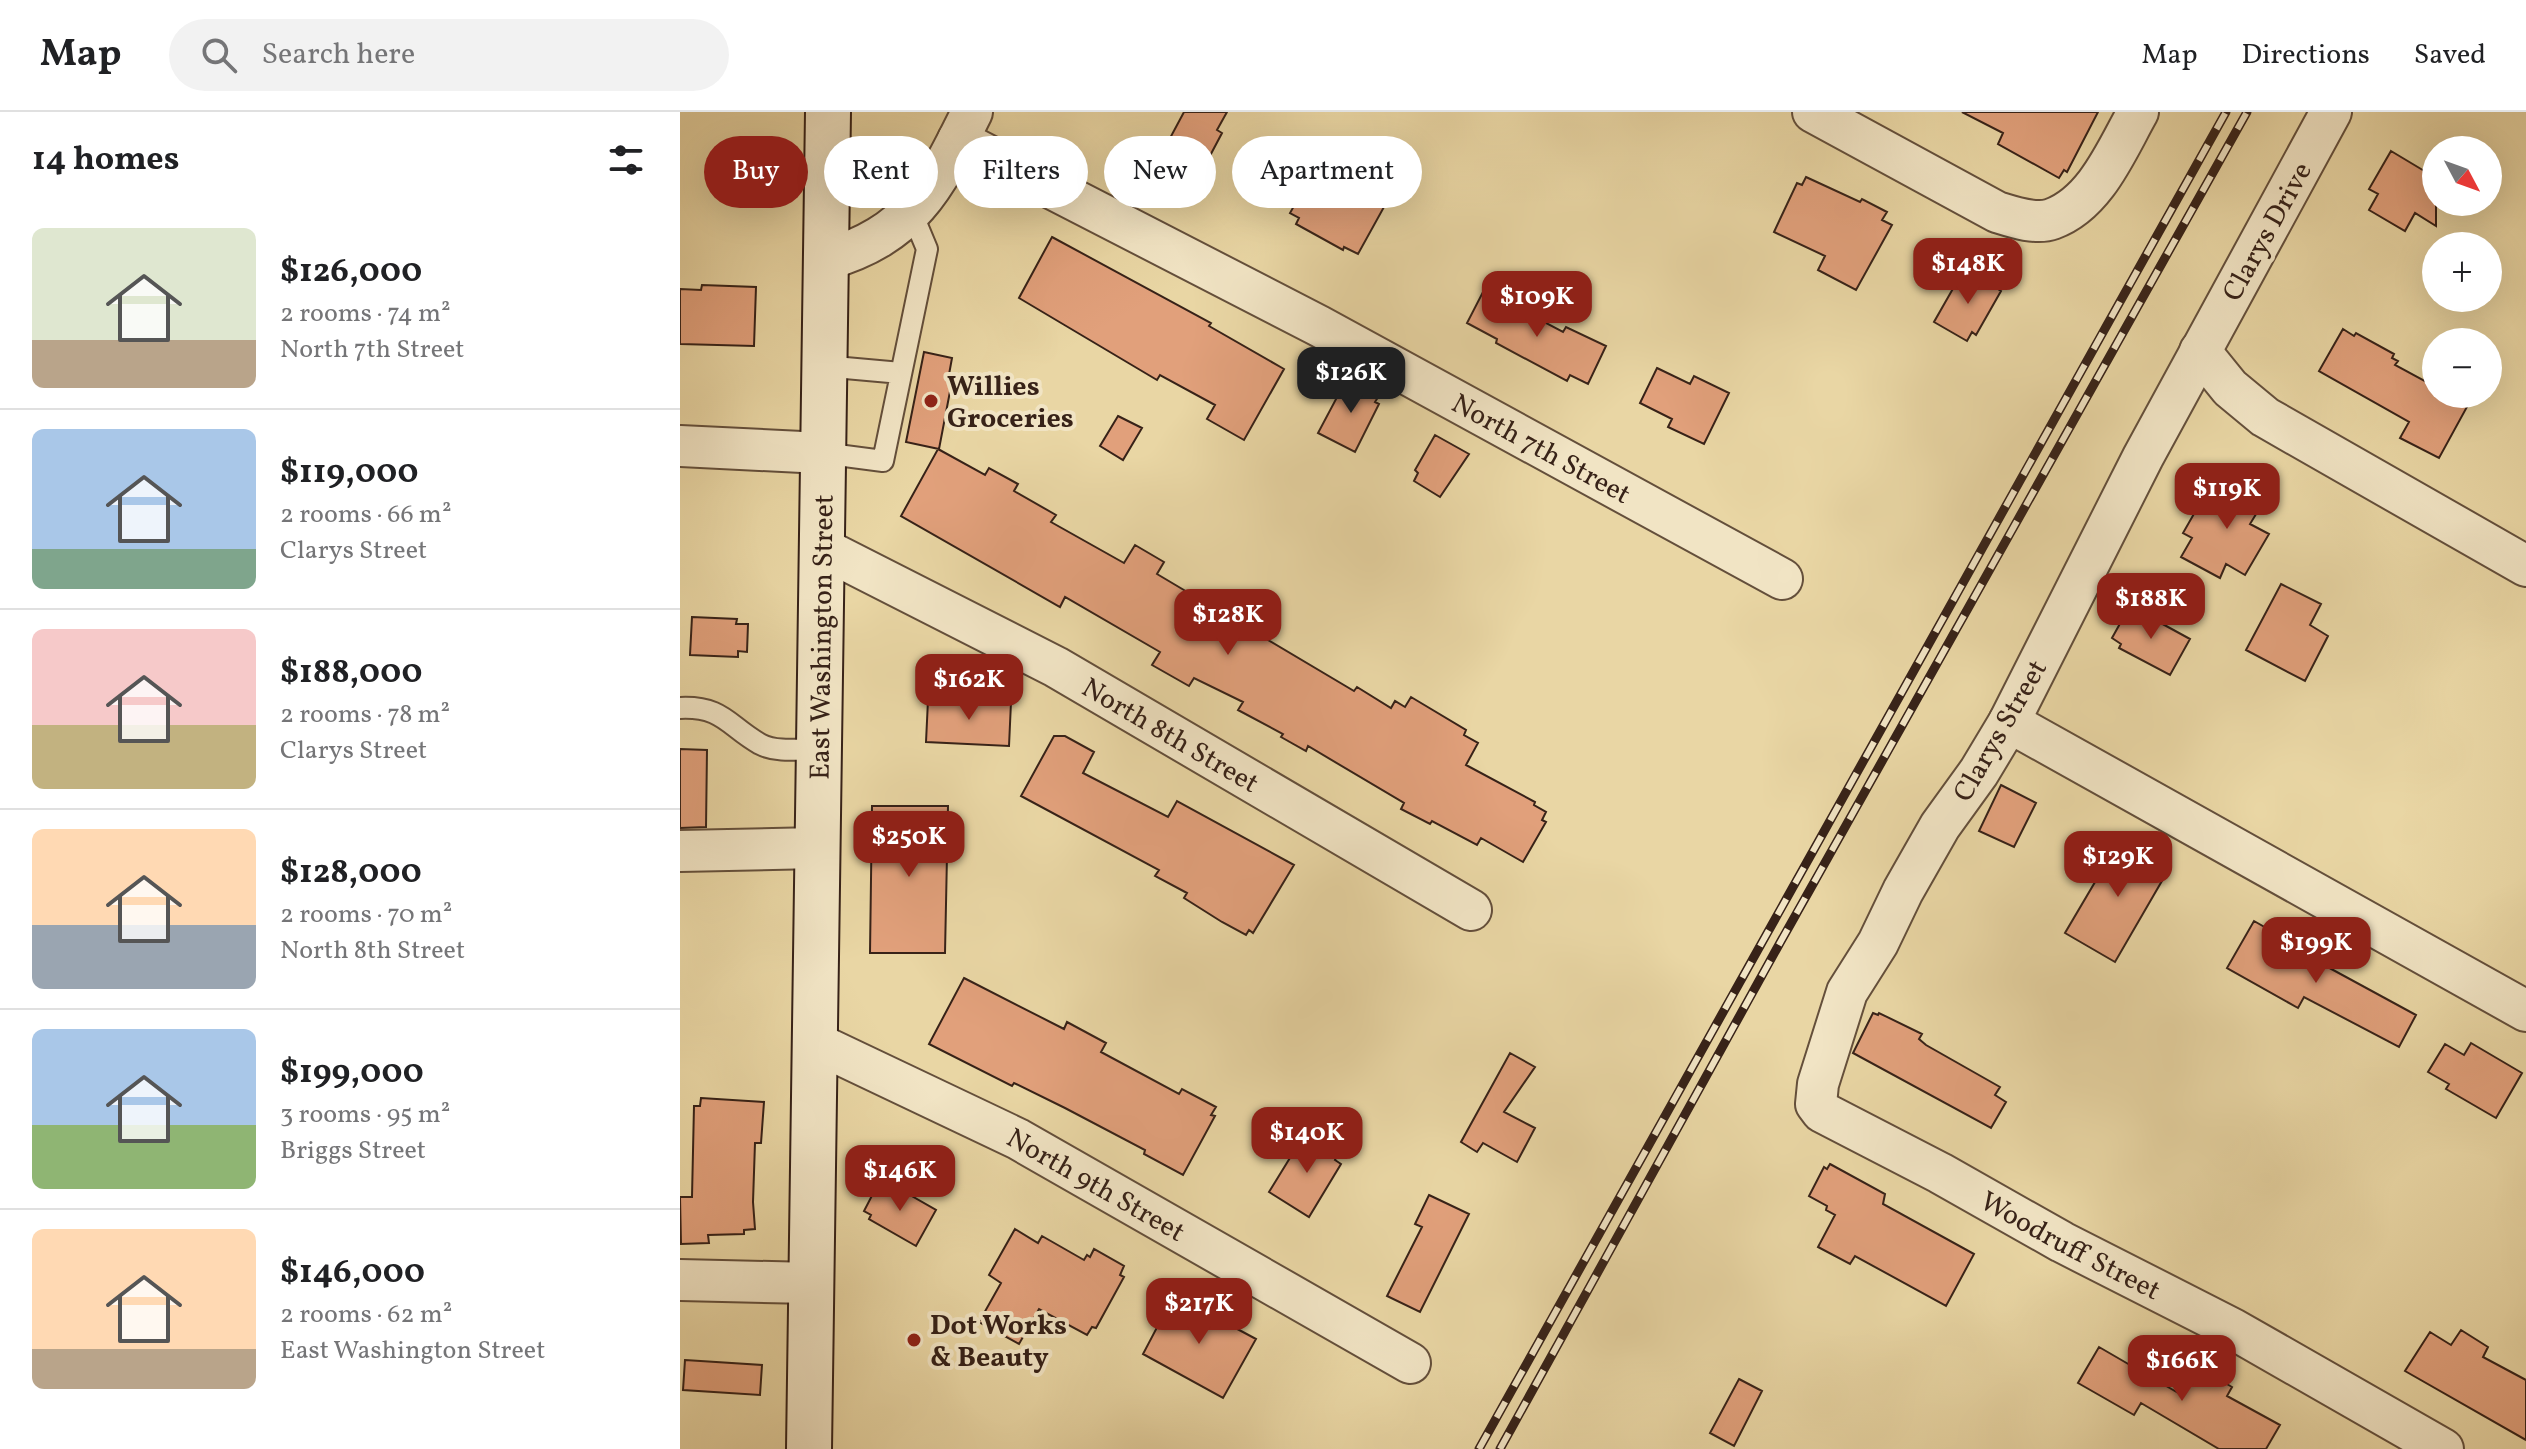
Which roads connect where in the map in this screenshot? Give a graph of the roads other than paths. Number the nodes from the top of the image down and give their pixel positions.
1 (828, 112) edge
2 (1813, 112) edge
3 (2138, 112) edge
4 (2331, 112) edge
5 (965, 126) edge
6 (912, 213) junction
7 (825, 260) junction
8 (2200, 351) junction
9 (823, 366) junction
10 (901, 373) junction
11 (680, 446) edge
12 (822, 453) junction
13 (820, 547) junction
14 (2526, 566) edge
15 (1782, 579) dead end
16 (680, 708) edge
17 (2009, 722) junction
18 (818, 749) junction
19 (817, 848) junction
20 (680, 851) edge
21 (1471, 910) dead end
22 (2526, 1011) edge
23 (816, 1043) junction
24 (1822, 1112) joint
25 (680, 1280) edge
26 (811, 1283) junction
27 (1410, 1363) dead end
28 (809, 1449) edge
29 (2443, 1449) edge

1 - 7 main road, East Washington Street
2 - 3 street
4 - 8 street, Clarys Drive
5 - 6 street
5 - 15 street, North 7th Street
6 - 7 street
6 - 10 lane
7 - 9 main road, East Washington Street
8 - 14 street
8 - 17 street, Clarys Street
9 - 10 lane
9 - 12 main road, East Washington Street
10 - 12 lane
11 - 12 street
12 - 13 main road, East Washington Street
13 - 18 main road, East Washington Street
13 - 21 street, North 8th Street
16 - 18 lane
17 - 22 street
17 - 24 street, Clarys Street
18 - 19 main road, East Washington Street
19 - 20 street
19 - 23 main road, East Washington Street
23 - 26 main road, East Washington Street
23 - 27 street, North 9th Street
24 - 29 street, Woodruff Street
25 - 26 street
26 - 28 main road, East Washington Street

